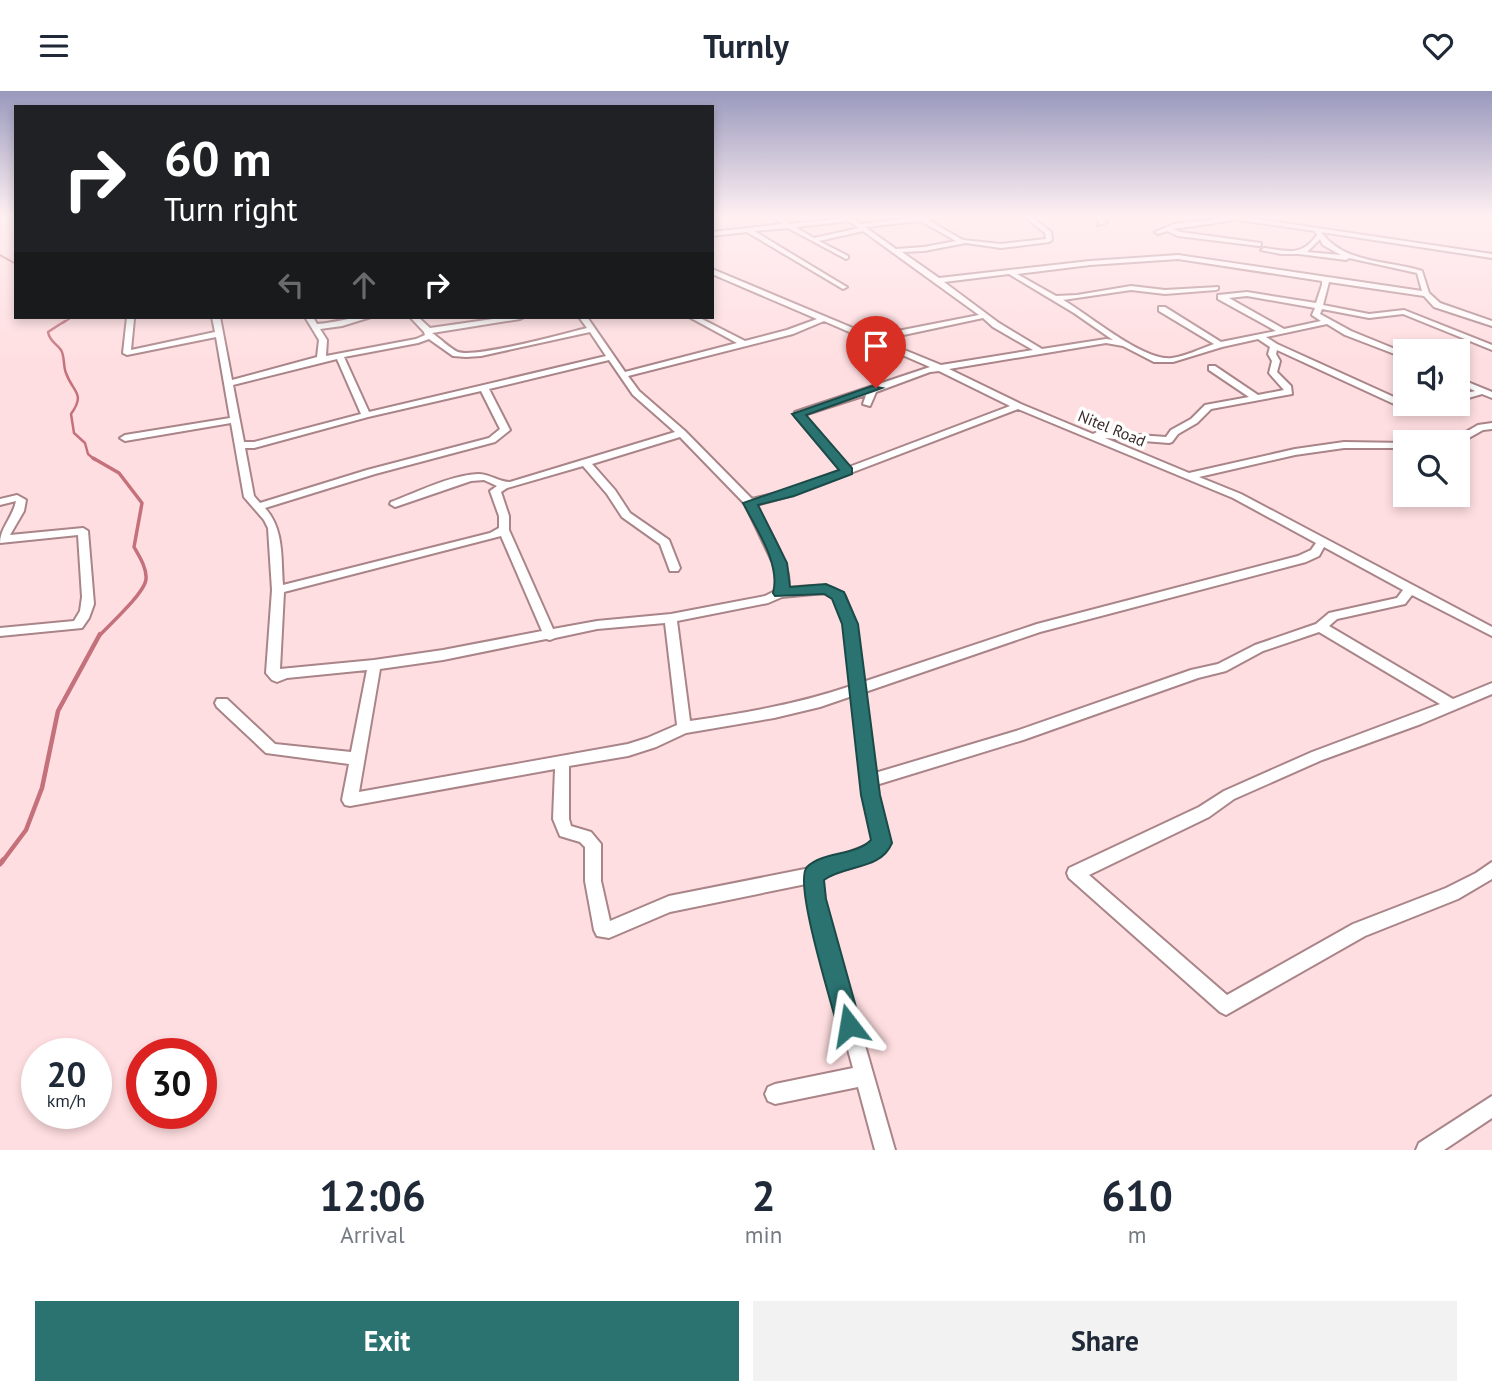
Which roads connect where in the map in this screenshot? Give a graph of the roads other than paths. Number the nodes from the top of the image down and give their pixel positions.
1 (805, 264) edge
2 (912, 264) edge
3 (1079, 264) edge
4 (1226, 264) edge
5 (1387, 264) edge
6 (714, 272) edge
7 (1010, 273) junction
8 (1325, 280) junction
9 (934, 281) junction
10 (843, 287) dead end
11 (1216, 288) dead end
12 (1206, 289) junction
13 (1426, 294) junction
14 (1054, 297) junction
15 (1222, 297) junction
16 (1319, 305) junction
17 (1437, 305) junction
18 (1162, 309) dead end
19 (1404, 312) junction
20 (983, 316) junction
21 (130, 319) dead end
22 (216, 319) edge
23 (310, 319) edge
24 (359, 319) edge
25 (417, 319) edge
26 (494, 319) edge
27 (584, 319) edge
28 (697, 319) edge
29 (823, 319) junction
30 (1326, 322) junction
31 (1492, 324) edge
32 (315, 327) junction
33 (592, 329) junction
34 (1282, 331) junction
35 (428, 333) junction
36 (219, 334) junction
37 (1259, 336) junction
38 (871, 339) junction
39 (745, 344) junction
40 (1125, 344) junction
41 (1220, 345) junction
42 (1274, 345) junction
43 (1492, 348) edge
44 (1040, 351) junction
45 (1393, 351) edge
46 (339, 355) junction
47 (609, 358) junction
48 (1300, 358) junction
49 (321, 359) junction
50 (1276, 361) junction
51 (1212, 368) dead end
52 (942, 369) junction
53 (627, 377) junction
54 (229, 383) junction
55 (1470, 385) edge
56 (484, 388) junction
57 (872, 390) junction
58 (1488, 393) edge
59 (1470, 396) edge
60 (1258, 399) junction
61 (1393, 400) edge
62 (867, 404) dead end
63 (1018, 406) junction
64 (366, 415) junction
65 (236, 420) junction
66 (1492, 426) edge
67 (682, 433) junction
68 (1470, 433) edge
69 (1089, 435) junction
70 (125, 438) dead end
71 (241, 445) junction
72 (1393, 445) edge
73 (585, 461) junction
74 (847, 471) junction
75 (1188, 476) junction
76 (504, 486) junction
77 (0, 502) edge
78 (750, 503) junction
79 (395, 504) dead end
80 (258, 507) junction
81 (504, 530) junction
82 (1, 540) edge
83 (1324, 541) junction
84 (674, 568) dead end
85 (1410, 588) junction
86 (278, 590) junction
87 (780, 593) junction
88 (671, 618) junction
89 (1320, 627) junction
90 (0, 632) edge
91 (1492, 632) edge
92 (550, 636) junction
93 (374, 665) junction
94 (857, 688) junction
95 (1492, 688) edge
96 (222, 703) dead end
97 (1452, 705) junction
98 (684, 728) junction
99 (357, 759) junction
100 (562, 762) junction
101 (869, 781) junction
102 (1492, 869) edge
103 (813, 875) junction
104 (862, 1076) junction
105 (775, 1094) dead end
106 (1492, 1106) edge
107 (885, 1150) edge
108 (1426, 1150) edge

1 - 10 street
2 - 9 street
3 - 7 street
4 - 8 street
5 - 13 street
6 - 29 street, Nitel Road
7 - 9 street
7 - 14 street
8 - 13 street
8 - 16 street
9 - 20 street
11 - 12 street
12 - 14 street
12 - 15 street
13 - 17 street
14 - 40 street
15 - 16 street
15 - 34 street
16 - 19 street
16 - 30 street
17 - 19 street
17 - 31 street
18 - 41 street
19 - 43 street
20 - 38 street
20 - 44 street
21 - 36 street
22 - 36 street
23 - 32 street
24 - 32 street
25 - 35 street
26 - 35 street
27 - 33 street
28 - 39 street
29 - 38 street, Nitel Road
29 - 39 street
30 - 34 street
30 - 45 street
32 - 49 street
33 - 35 street
33 - 47 street
34 - 37 street
35 - 46 street
36 - 54 street
37 - 41 street
37 - 42 street
38 - 52 street, Nitel Road
39 - 53 street
40 - 41 street
40 - 44 street
42 - 48 street
42 - 50 street
44 - 52 street
46 - 49 street
46 - 64 street
47 - 53 street
47 - 56 street
48 - 50 street
48 - 61 street
49 - 54 street
50 - 60 street
51 - 60 street
52 - 57 street
52 - 63 street, Nitel Road
53 - 67 street
54 - 65 street
55 - 58 street
56 - 64 street
56 - 80 street
57 - 62 street
57 - 74 street
58 - 59 street
60 - 69 street
63 - 69 street, Nitel Road
63 - 74 street
64 - 71 street
65 - 70 street
65 - 71 street
66 - 68 street
67 - 73 street
67 - 78 street
69 - 75 street, Nitel Road
71 - 80 street
72 - 75 street
73 - 76 street
73 - 84 street
74 - 78 street
75 - 83 street, Nitel Road
76 - 79 street
76 - 81 street
77 - 82 street
78 - 87 street
80 - 86 street
81 - 86 street
81 - 92 street
82 - 90 street
83 - 85 street, Nitel Road
83 - 94 street
85 - 89 street
85 - 91 street, Nitel Road
86 - 93 street
87 - 88 street
87 - 94 street
88 - 92 street
88 - 98 street
89 - 97 street
89 - 101 street
92 - 93 street
93 - 99 street
94 - 98 street
94 - 101 street
95 - 97 street
96 - 99 street
97 - 102 street
98 - 100 street
99 - 100 street
100 - 103 street
101 - 103 street
103 - 104 street
104 - 105 street
104 - 107 street
106 - 108 street

